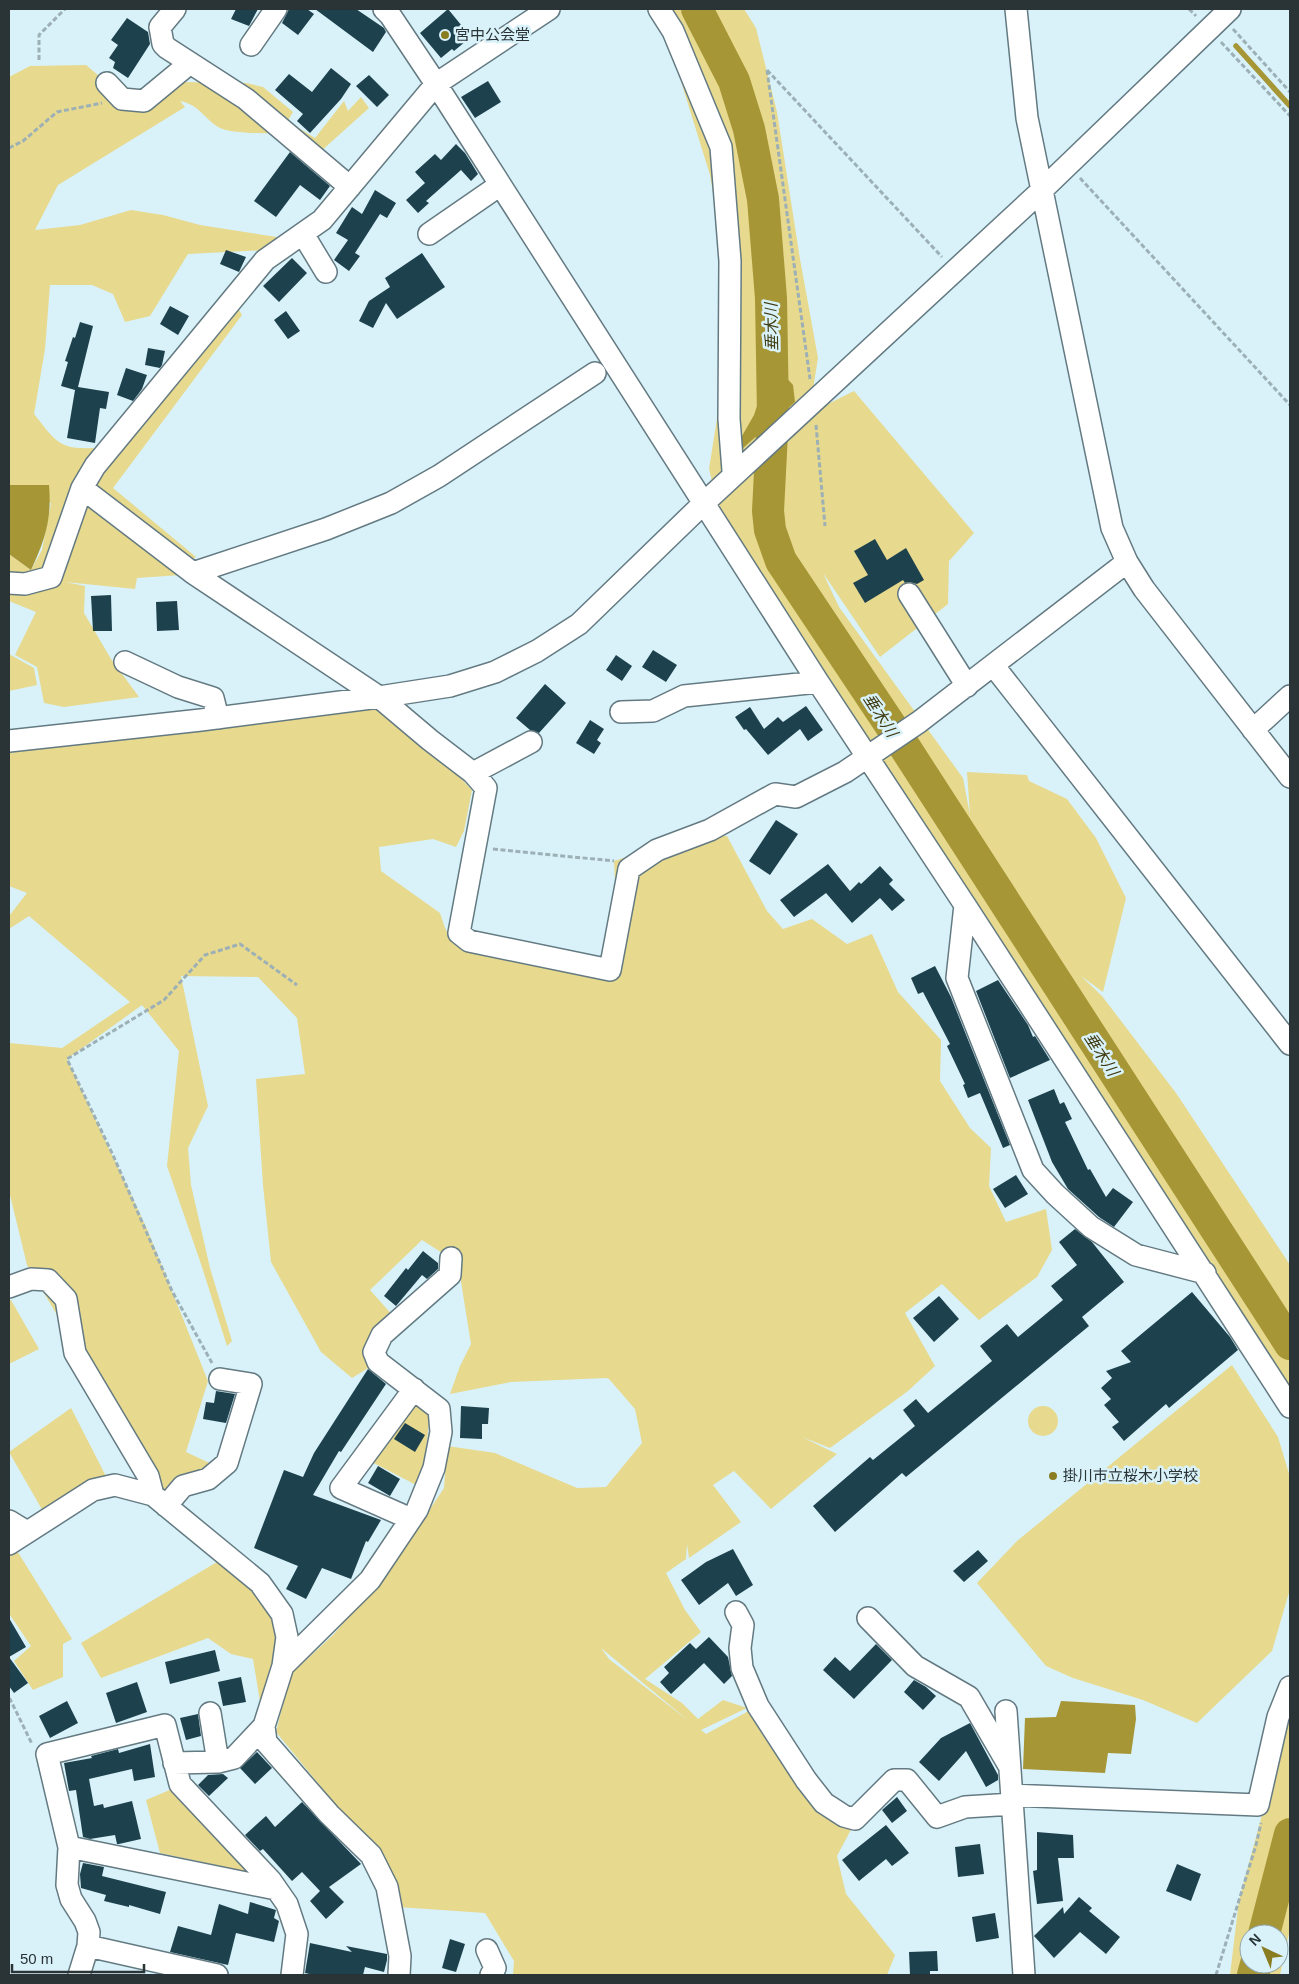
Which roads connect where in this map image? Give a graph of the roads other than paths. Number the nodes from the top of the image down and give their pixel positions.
1 (175, 9) edge
2 (276, 9) edge
3 (384, 9) edge
4 (549, 9) edge
5 (659, 9) edge
6 (1016, 9) edge
7 (1220, 18) edge
8 (251, 45) dead end
9 (190, 63) junction
10 (107, 83) dead end
11 (436, 84) junction
12 (500, 185) junction
13 (350, 188) junction
14 (1041, 191) junction
15 (303, 234) junction
16 (429, 234) dead end
17 (326, 272) dead end
18 (595, 373) dead end
19 (732, 471) dead end
20 (82, 488) junction
21 (706, 502) junction
22 (1127, 562) junction
23 (193, 573) junction
24 (9, 583) edge
25 (910, 594) dead end
26 (125, 662) dead end
27 (993, 665) junction
28 (818, 682) junction
29 (967, 686) junction
30 (1290, 696) edge
31 (379, 697) junction
32 (621, 712) dead end
33 (218, 718) junction
34 (1253, 730) junction
35 (9, 740) edge
36 (531, 742) dead end
37 (874, 753) junction
38 (473, 773) junction
39 (1290, 777) edge
40 (966, 905) junction
41 (1290, 1044) edge
42 (451, 1258) dead end
43 (1204, 1273) junction
44 (9, 1288) edge
45 (220, 1379) road end
46 (414, 1390) junction
47 (1290, 1407) edge
48 (159, 1500) junction
49 (411, 1519) junction
50 (9, 1521) edge
51 (27, 1532) junction
52 (9, 1544) edge
53 (736, 1612) dead end
54 (868, 1618) dead end
55 (282, 1666) junction
56 (1290, 1687) edge
57 (1006, 1711) dead end
58 (210, 1713) dead end
59 (1284, 1718) edge
60 (264, 1726) junction
61 (218, 1762) junction
62 (174, 1763) junction
63 (1010, 1767) junction
64 (1012, 1800) junction
65 (69, 1847) junction
66 (276, 1889) junction
67 (88, 1946) junction
68 (487, 1950) dead end
69 (79, 1975) edge
70 (217, 1975) edge
71 (292, 1975) edge
72 (399, 1975) edge
73 (491, 1975) edge
74 (1024, 1975) edge

1 - 9 street
2 - 8 street
3 - 11 street
4 - 11 street
5 - 19 street
6 - 14 street
7 - 14 street
9 - 10 street
9 - 13 street
11 - 12 street
11 - 13 street
12 - 16 street
12 - 21 street
13 - 15 street
14 - 21 street
14 - 22 street
15 - 17 street
15 - 20 street
18 - 23 street
20 - 23 street
20 - 24 street
21 - 28 street
21 - 31 street
22 - 27 street
22 - 34 street
23 - 31 street
25 - 29 street
26 - 33 street
27 - 29 street
27 - 41 street
28 - 32 street
28 - 37 street
29 - 37 street
30 - 34 street
31 - 33 street
31 - 38 street
33 - 35 street
34 - 39 street
36 - 38 street
37 - 38 street
37 - 40 street
40 - 43 street
40 - 43 street
42 - 46 street
43 - 47 street
44 - 48 street
45 - 48 street
46 - 49 street
46 - 49 street
48 - 51 street
48 - 55 street
49 - 55 street
50 - 51 street
51 - 52 street
53 - 64 street
54 - 63 street
55 - 60 street
56 - 59 street
57 - 63 street
58 - 61 street
59 - 64 street
60 - 61 street
60 - 72 street
61 - 62 street
62 - 65 street
62 - 66 street
63 - 64 street
64 - 74 street
65 - 66 street
65 - 67 street
66 - 71 street
67 - 69 street
67 - 70 street
68 - 73 street

